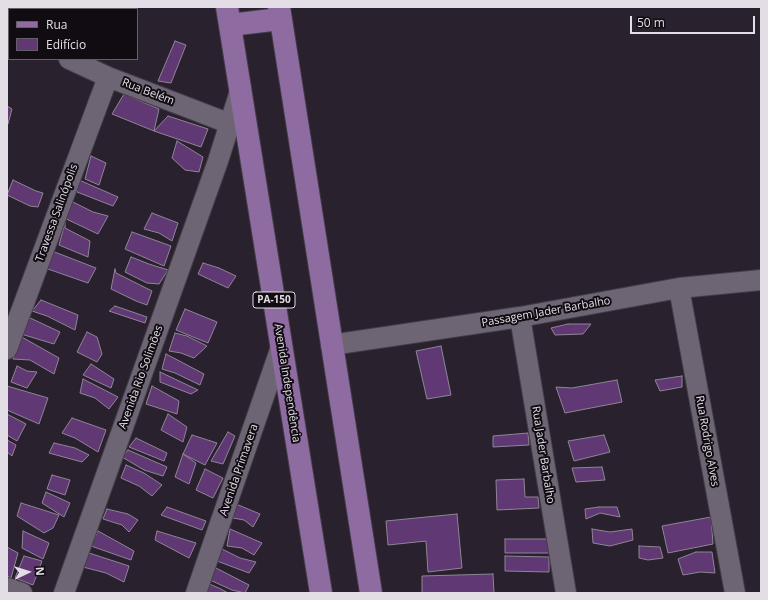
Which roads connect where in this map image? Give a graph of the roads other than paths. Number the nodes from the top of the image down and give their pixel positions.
1 (279, 13) edge
2 (229, 16) edge
3 (71, 60) edge
4 (108, 77) junction
5 (241, 88) junction
6 (228, 123) junction
7 (761, 280) edge
8 (679, 288) junction
9 (520, 317) junction
10 (331, 345) junction
11 (281, 347) junction
12 (7, 349) edge
13 (7, 588) edge
14 (22, 593) edge
15 (64, 593) edge
16 (196, 593) edge
17 (321, 593) edge
18 (371, 593) edge
19 (566, 593) edge
20 (735, 593) edge

1 - 2 main road
1 - 10 main road
2 - 5 main road, Avenida Independência / PA-150
3 - 4 street, Rua Belém
4 - 6 street, Rua Belém
4 - 12 street, Travessa Salinópolis
5 - 6 street
5 - 11 main road, Avenida Independência / PA-150
6 - 15 street, Avenida Rio Solimões
7 - 8 street, Passagem Jader Barbalho
8 - 9 street, Passagem Jader Barbalho
8 - 20 street, Rua Rodrigo Alves
9 - 10 street, Passagem Jader Barbalho
9 - 19 street, Rua Jader Barbalho
10 - 18 main road
11 - 16 street, Avenida Primavera
11 - 17 main road, Avenida Independência / PA-150
13 - 14 street

